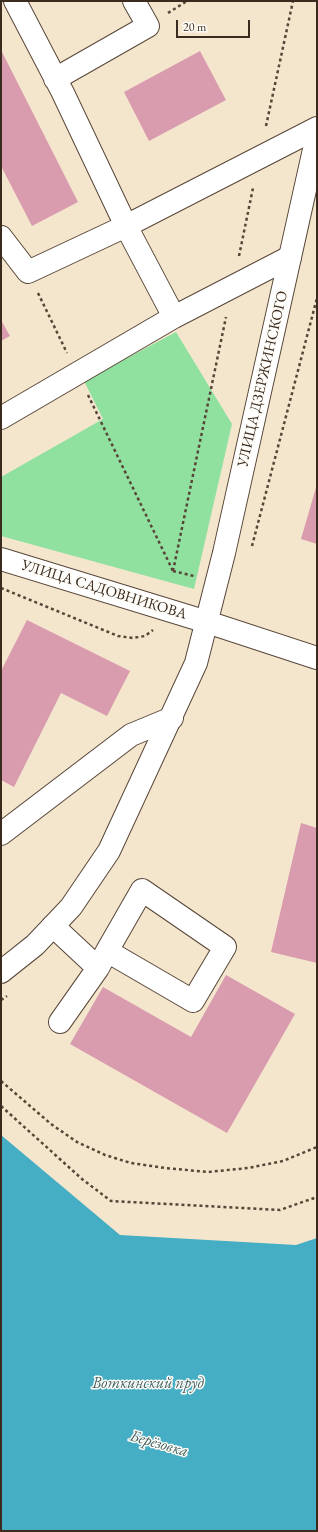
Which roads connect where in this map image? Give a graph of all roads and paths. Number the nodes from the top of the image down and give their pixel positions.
1 (15, 1) edge
2 (134, 1) edge
3 (55, 79) junction
4 (317, 128) edge
5 (317, 136) edge
6 (126, 226) junction
7 (1, 238) edge
8 (290, 257) junction
9 (28, 272) junction
10 (317, 298) edge
11 (174, 317) junction
12 (77, 373) junction
13 (1, 418) edge
14 (251, 548) dead end
15 (1, 558) edge
16 (173, 571) dead end
17 (1, 588) edge
18 (207, 622) junction
19 (156, 625) dead end
20 (317, 658) edge
21 (172, 718) junction
22 (1, 834) edge
23 (53, 926) junction
24 (102, 960) junction
25 (1, 972) edge
26 (60, 1022) dead end
27 (1, 1081) edge
28 (1, 1106) edge
29 (317, 1147) edge
30 (317, 1197) edge

1 - 3 main road
2 - 3 main road
3 - 6 main road
4 - 6 main road
5 - 8 main road, УЛИЦА ДЗЕРЖИНСКОГО
6 - 9 main road
6 - 11 main road
7 - 9 main road
8 - 11 main road
8 - 18 main road, УЛИЦА ДЗЕРЖИНСКОГО
9 - 12 path
10 - 14 path
11 - 12 main road
12 - 13 main road
12 - 16 path
15 - 18 main road, УЛИЦА САДОВНИКОВА
17 - 19 path
18 - 20 main road, УЛИЦА САДОВНИКОВА
18 - 21 main road, УЛИЦА ДЗЕРЖИНСКОГО
21 - 22 main road
21 - 23 main road, УЛИЦА ДЗЕРЖИНСКОГО
23 - 24 main road
23 - 25 main road, УЛИЦА ДЗЕРЖИНСКОГО
24 - 24 main road
24 - 26 main road
27 - 29 path
28 - 30 path

